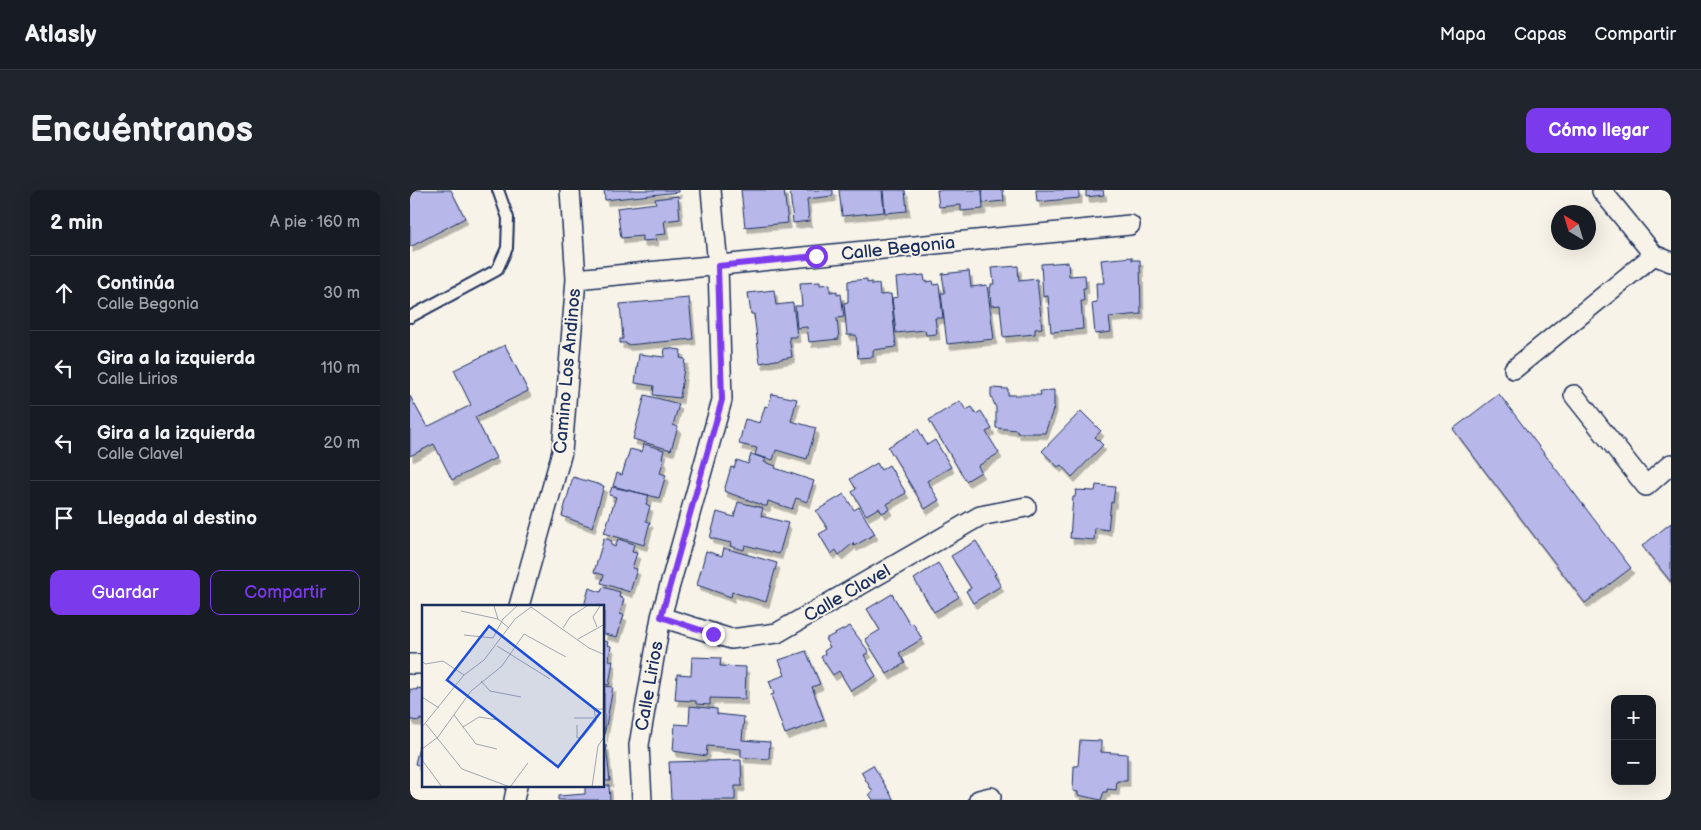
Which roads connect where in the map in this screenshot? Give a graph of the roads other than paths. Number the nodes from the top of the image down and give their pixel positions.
1 (498, 190) edge
2 (570, 190) edge
3 (711, 190) edge
4 (1604, 190) edge
5 (1130, 225) dead end
6 (1662, 258) edge
7 (718, 266) junction
8 (576, 278) junction
9 (410, 317) edge
10 (1514, 369) dead end
11 (1574, 395) dead end
12 (1671, 464) edge
13 (1026, 507) dead end
14 (519, 605) edge
15 (661, 617) junction
16 (642, 800) edge

1 - 9 lane
2 - 8 street, Camino Los Andinos
3 - 7 street, Calle Lirios
4 - 6 street
5 - 7 street, Calle Begonia
6 - 10 street
7 - 8 street, Calle Begonia
7 - 15 street, Calle Lirios
8 - 14 street, Camino Los Andinos
11 - 12 street
13 - 15 street, Calle Clavel
15 - 16 street, Calle Lirios

